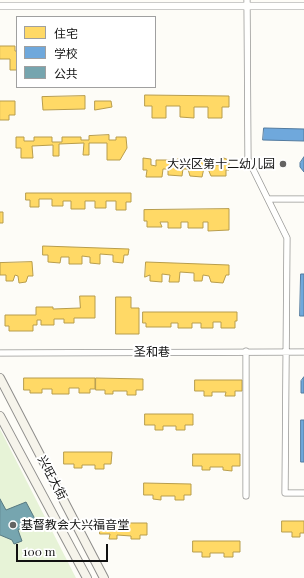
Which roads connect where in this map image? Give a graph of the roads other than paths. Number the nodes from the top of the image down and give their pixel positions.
1 (247, 3) edge
2 (0, 6) edge
3 (304, 6) edge
4 (268, 199) junction
5 (304, 199) edge
6 (246, 351) junction
7 (287, 352) junction
8 (304, 352) edge
9 (0, 353) edge
10 (0, 378) edge
11 (0, 416) edge
12 (304, 493) edge
13 (246, 496) dead end
14 (86, 578) edge
15 (104, 578) edge

1 - 2 street
1 - 3 street
1 - 4 street
4 - 5 street
4 - 7 street
6 - 7 street, 圣和巷
6 - 9 street, 圣和巷
6 - 13 street
7 - 8 street, 圣和巷
7 - 12 street
10 - 15 main road, 兴旺大街
11 - 14 main road, 兴旺大街

